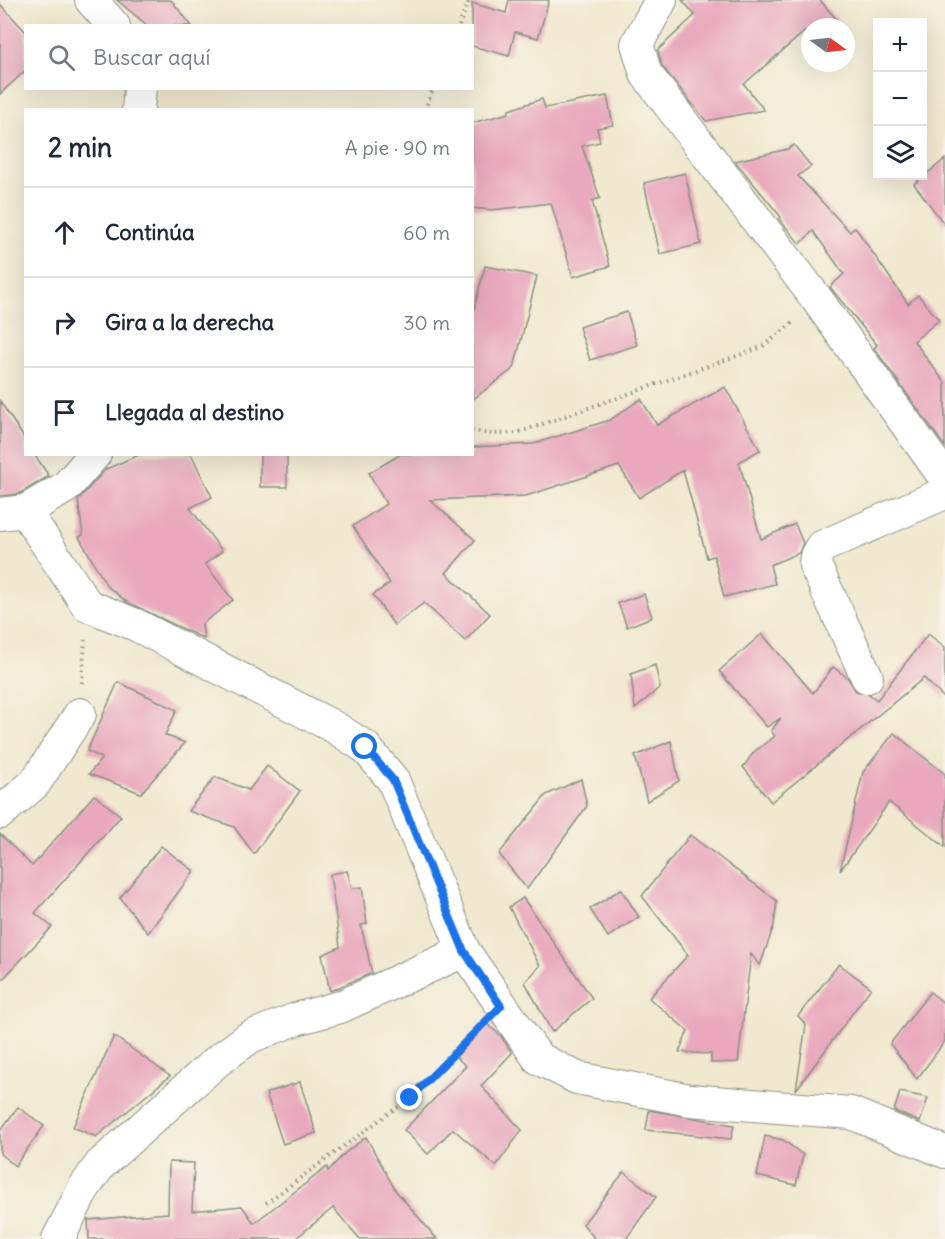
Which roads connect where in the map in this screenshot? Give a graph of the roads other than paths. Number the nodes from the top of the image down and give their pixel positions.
1 (91, 0) edge
2 (662, 0) edge
3 (112, 24) edge
4 (140, 90) edge
5 (138, 108) edge
6 (93, 456) edge
7 (945, 478) edge
8 (945, 493) edge
9 (12, 513) edge
10 (867, 677) dead end
11 (80, 714) road end
12 (0, 813) edge
13 (464, 951) junction
14 (945, 1152) edge
15 (58, 1239) edge

1 - 3 street
2 - 7 street
4 - 5 street
6 - 9 street
8 - 10 street
9 - 13 street
11 - 12 street
13 - 14 street
13 - 15 street

